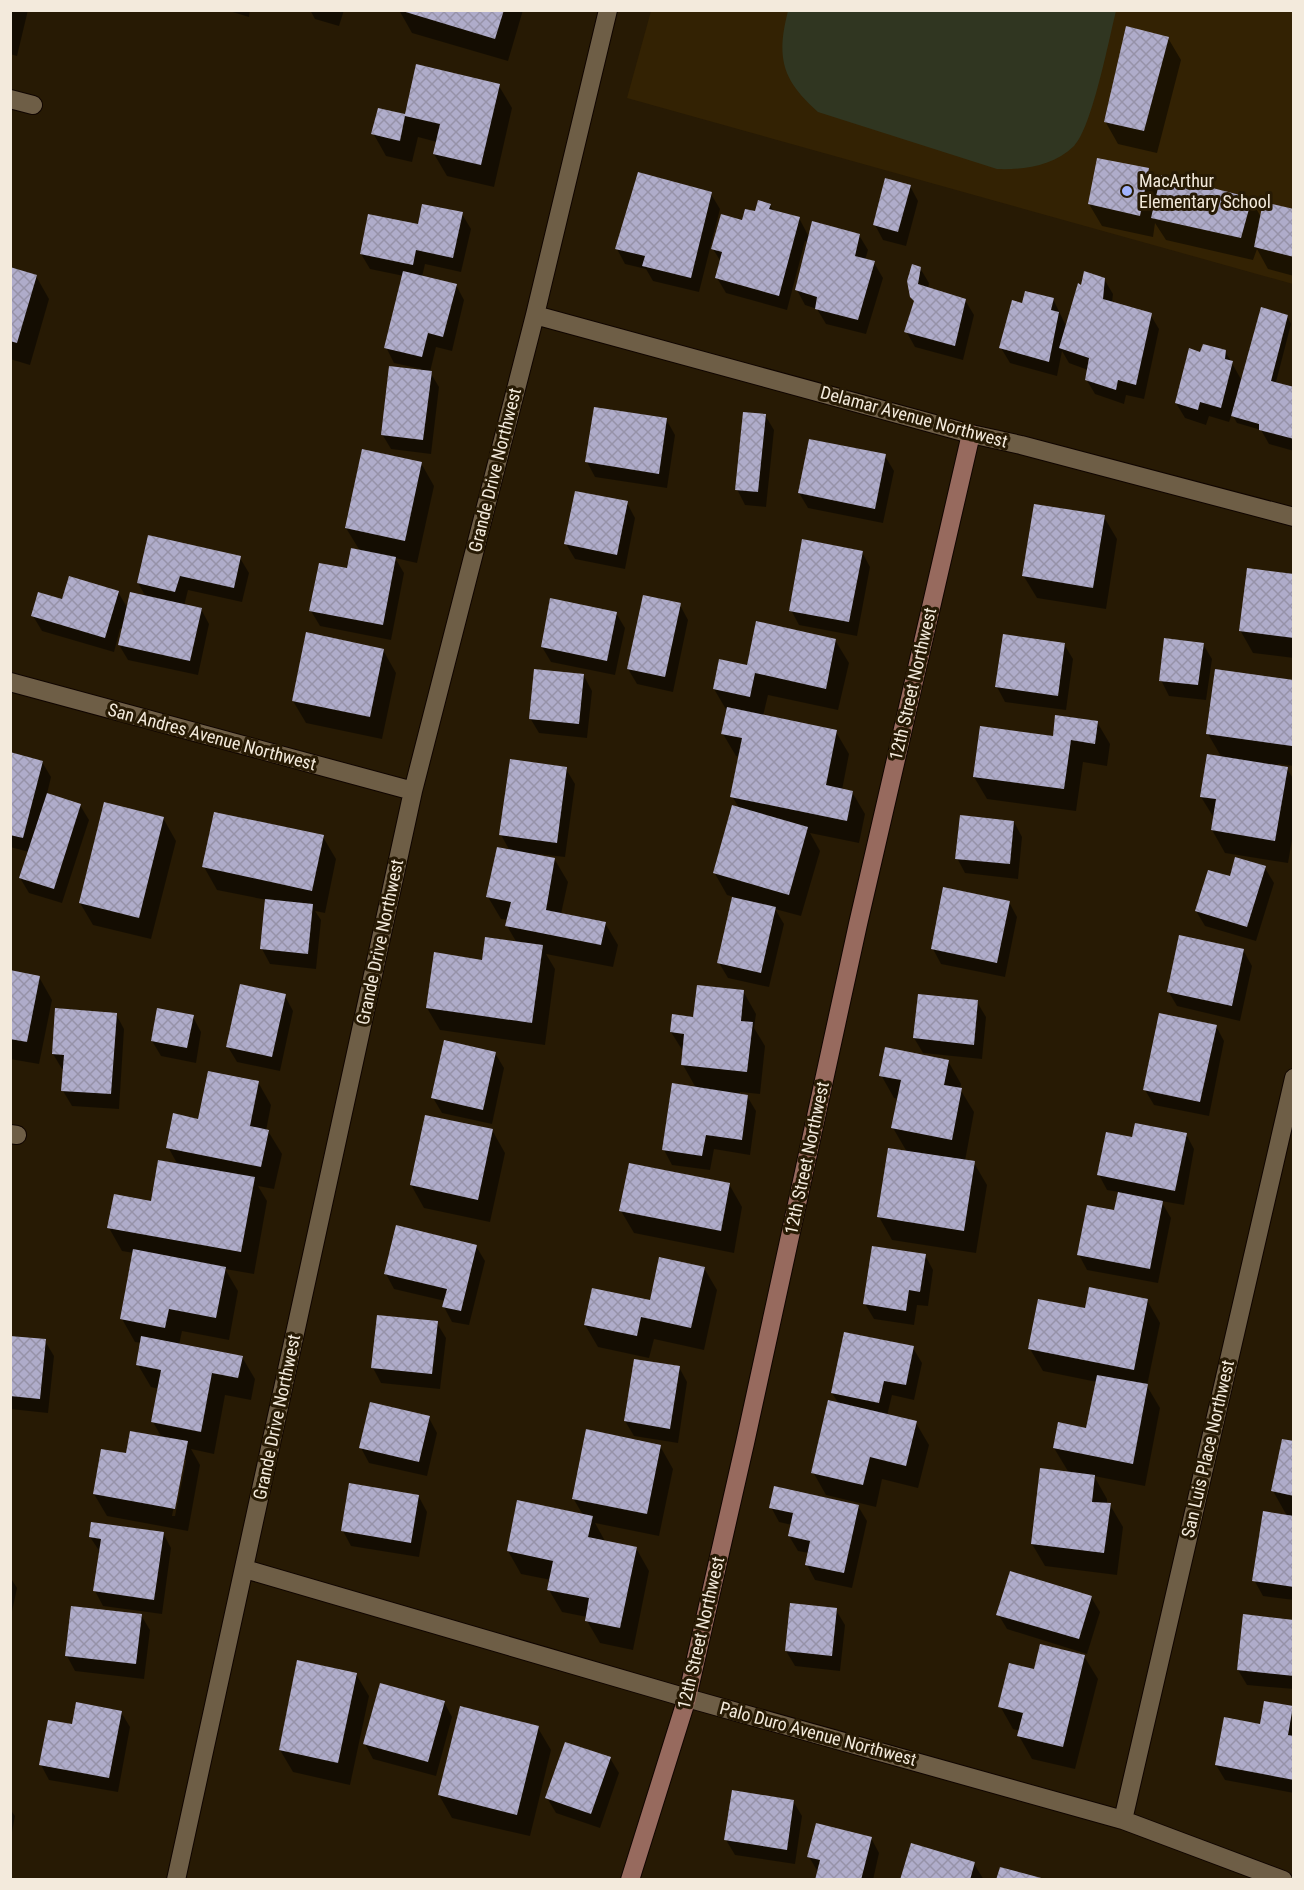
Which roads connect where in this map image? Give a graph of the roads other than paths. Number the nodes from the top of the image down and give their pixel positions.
1 (608, 10) edge
2 (10, 99) edge
3 (33, 105) dead end
4 (535, 315) junction
5 (970, 434) junction
6 (1293, 517) edge
7 (10, 682) edge
8 (413, 791) junction
9 (1293, 1078) edge
10 (245, 1569) junction
11 (687, 1698) junction
12 (1122, 1820) junction
13 (176, 1880) edge
14 (630, 1880) edge
15 (1283, 1880) edge

1 - 4 street, Grande Drive Northwest
2 - 3 street
4 - 5 street, Delamar Avenue Northwest
4 - 8 street, Grande Drive Northwest
5 - 6 street, Delamar Avenue Northwest
5 - 11 street, 12th Street Northwest
7 - 8 street, San Andres Avenue Northwest
8 - 10 street, Grande Drive Northwest
9 - 12 street, San Luis Place Northwest
10 - 11 street, Palo Duro Avenue Northwest
10 - 13 street, Grande Drive Northwest
11 - 12 street, Palo Duro Avenue Northwest
11 - 14 street, 12th Street Northwest
12 - 15 street, Palo Duro Avenue Northwest

